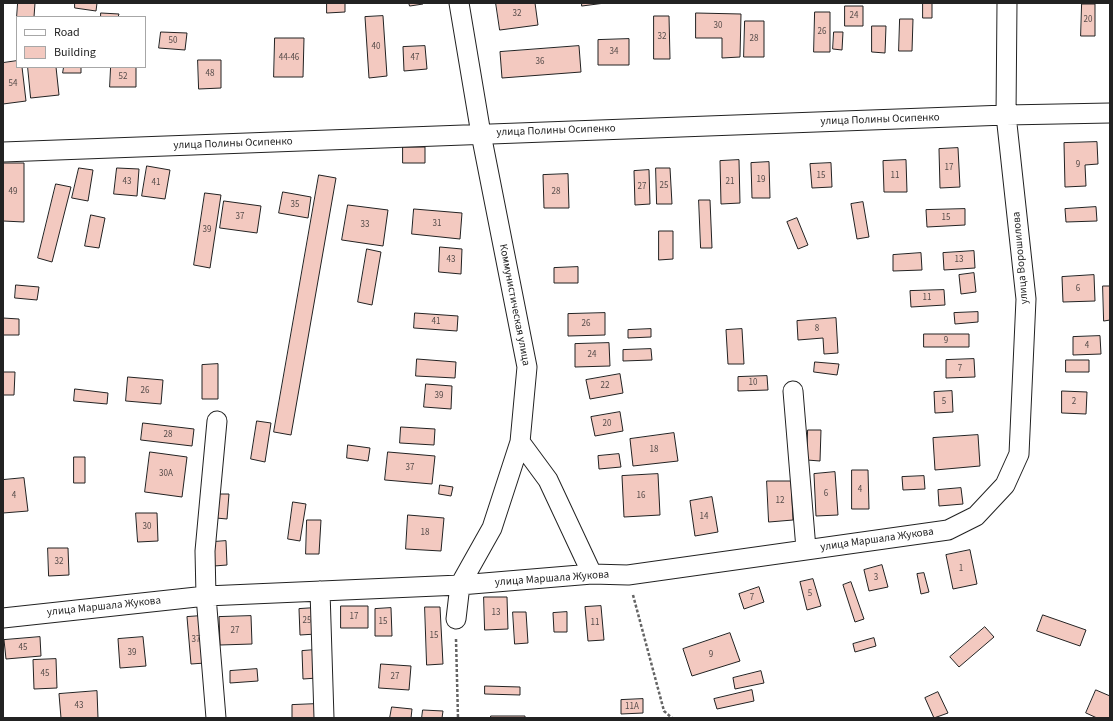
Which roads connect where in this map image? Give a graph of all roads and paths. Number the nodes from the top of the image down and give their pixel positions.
1 (459, 3) edge
2 (1007, 3) edge
3 (1110, 113) edge
4 (1006, 115) junction
5 (480, 134) junction
6 (3, 152) edge
7 (793, 391) dead end
8 (217, 421) dead end
9 (520, 442) junction
10 (948, 530) joint
11 (806, 550) junction
12 (592, 574) junction
13 (628, 575) junction
14 (460, 585) junction
15 (320, 591) junction
16 (206, 596) junction
17 (3, 618) edge
18 (456, 618) joint
19 (216, 718) edge
20 (324, 718) edge
21 (458, 718) edge
22 (672, 718) edge

1 - 5 street, Коммунистическая улица
2 - 4 street, улица Ворошилова
3 - 4 street, улица Полины Осипенко
4 - 5 street, улица Полины Осипенко
4 - 10 street, улица Ворошилова
5 - 6 street, улица Полины Осипенко
5 - 9 street, Коммунистическая улица
7 - 11 street, улица Маршала Жукова
8 - 16 street
9 - 12 street
9 - 14 street, Коммунистическая улица
10 - 11 street, улица Маршала Жукова
11 - 13 street, улица Маршала Жукова
12 - 13 street, улица Маршала Жукова
12 - 14 street, улица Маршала Жукова
13 - 22 path
14 - 15 street, улица Маршала Жукова
14 - 18 street, Коммунистическая улица
15 - 16 street, улица Маршала Жукова
15 - 20 street
16 - 17 street, улица Маршала Жукова
16 - 19 street
18 - 21 path

